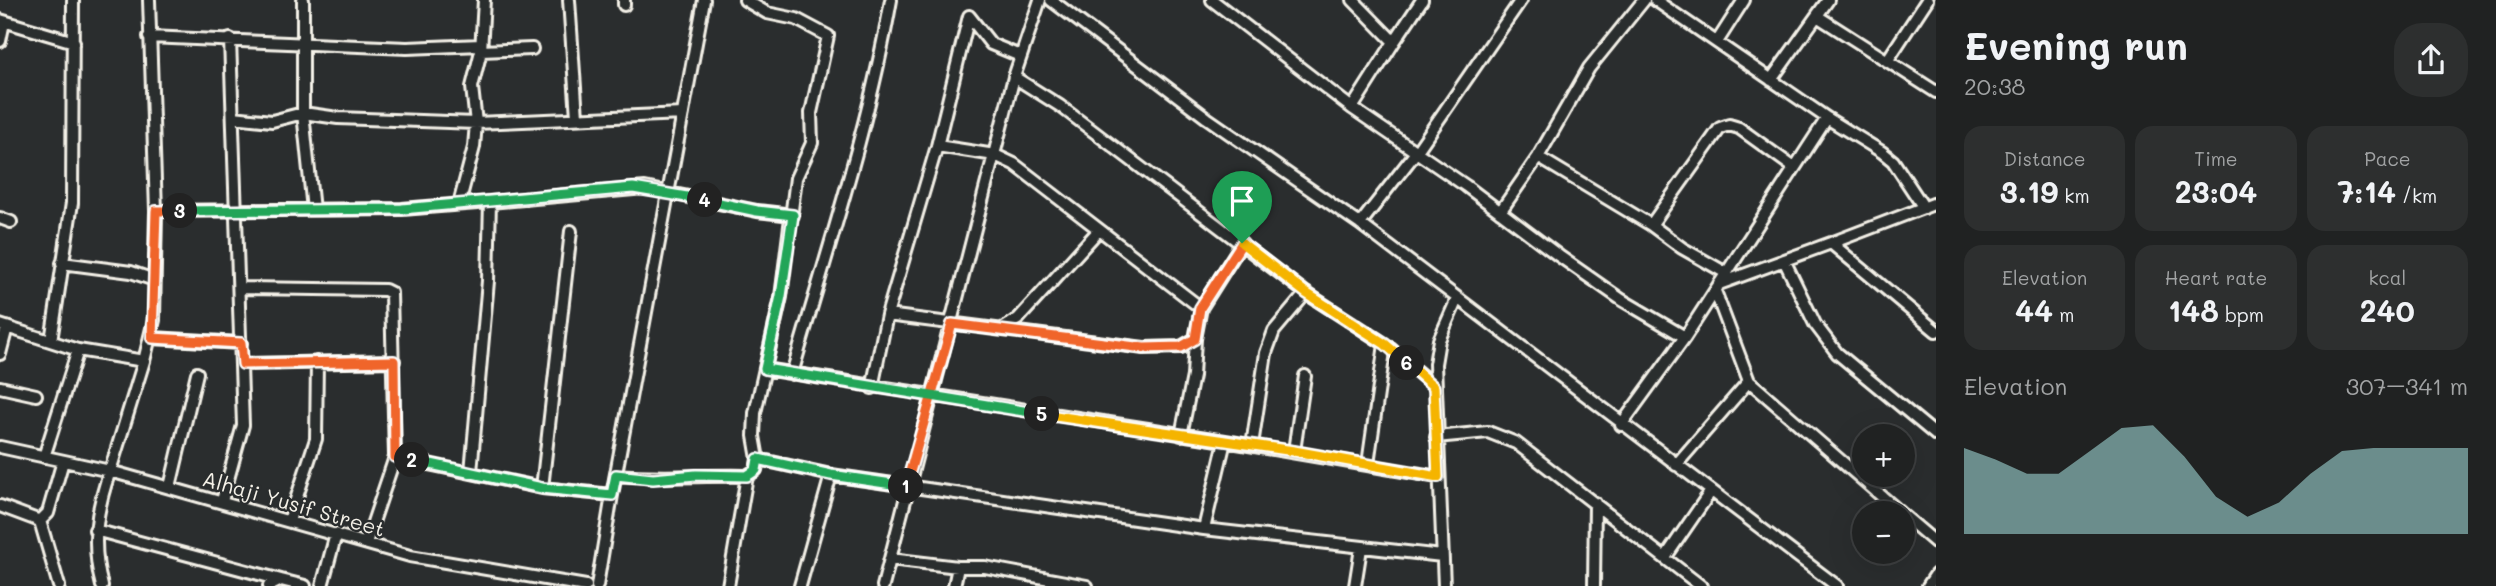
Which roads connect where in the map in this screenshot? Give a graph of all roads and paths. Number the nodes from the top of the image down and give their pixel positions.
1 (73, 0) edge
2 (149, 0) edge
3 (303, 0) edge
4 (484, 0) edge
5 (569, 0) edge
6 (704, 0) edge
7 (746, 0) edge
8 (891, 0) edge
9 (1040, 0) edge
10 (1051, 0) edge
11 (1212, 0) edge
12 (1353, 0) edge
13 (1422, 0) edge
14 (1521, 0) edge
15 (1644, 0) edge
16 (1655, 0) edge
17 (1744, 0) edge
18 (1828, 0) edge
19 (1927, 0) edge
20 (1817, 16) junction
21 (2, 21) edge
22 (149, 37) junction
23 (230, 39) junction
24 (0, 41) edge
25 (75, 42) junction
26 (304, 42) junction
27 (1394, 42) junction
28 (1717, 42) junction
29 (481, 48) junction
30 (532, 49) dead end
31 (1020, 56) junction
32 (1887, 61) junction
33 (1014, 77) junction
34 (1771, 80) junction
35 (1936, 92) edge
36 (1352, 108) junction
37 (303, 113) junction
38 (683, 114) junction
39 (233, 117) junction
40 (577, 117) junction
41 (1828, 118) junction
42 (476, 123) junction
43 (937, 146) junction
44 (1416, 151) junction
45 (995, 155) junction
46 (1538, 157) junction
47 (1793, 167) junction
48 (667, 192) junction
49 (490, 202) junction
50 (1936, 203) edge
51 (459, 204) junction
52 (1924, 208) junction
53 (313, 210) junction
54 (156, 211) junction
55 (236, 211) junction
56 (1500, 212) junction
57 (793, 215) junction
58 (1360, 224) junction
59 (1651, 225) junction
60 (1099, 230) junction
61 (571, 231) dead end
62 (1242, 243) junction
63 (1831, 243) junction
64 (1784, 260) junction
65 (62, 262) junction
66 (1726, 273) junction
67 (154, 280) junction
68 (240, 288) junction
69 (1717, 288) junction
70 (1306, 293) junction
71 (1457, 299) junction
72 (1200, 308) junction
73 (887, 315) junction
74 (952, 324) junction
75 (3, 326) edge
76 (1004, 328) junction
77 (1936, 331) edge
78 (1685, 337) junction
79 (152, 338) junction
80 (1195, 339) junction
81 (51, 341) junction
82 (241, 343) junction
83 (1385, 344) junction
84 (78, 350) junction
85 (0, 354) edge
86 (144, 361) junction
87 (394, 361) junction
88 (317, 362) junction
89 (243, 364) junction
90 (765, 369) junction
91 (197, 373) dead end
92 (792, 374) junction
93 (1305, 376) dead end
94 (1749, 381) junction
95 (0, 387) edge
96 (1434, 387) junction
97 (872, 388) junction
98 (36, 396) dead end
99 (933, 397) junction
100 (1621, 425) junction
101 (1181, 435) junction
102 (1936, 435) edge
103 (1436, 437) junction
104 (1226, 442) junction
105 (1252, 445) junction
106 (0, 447) edge
107 (1294, 451) junction
108 (44, 457) junction
109 (395, 457) junction
110 (758, 459) junction
111 (63, 461) junction
112 (1368, 464) junction
113 (1676, 465) junction
114 (110, 471) junction
115 (471, 472) junction
116 (616, 475) junction
117 (831, 475) junction
118 (747, 476) junction
119 (1438, 477) junction
120 (908, 486) junction
121 (170, 487) junction
122 (542, 488) junction
123 (1711, 491) junction
124 (612, 495) junction
125 (222, 501) junction
126 (1887, 501) edge
127 (1595, 503) junction
128 (0, 506) edge
129 (40, 521) junction
130 (289, 521) junction
131 (1915, 525) edge
132 (1204, 529) junction
133 (95, 530) junction
134 (336, 534) junction
135 (366, 543) junction
136 (1936, 543) edge
137 (1361, 548) junction
138 (1442, 556) junction
139 (1665, 558) junction
140 (890, 559) junction
141 (958, 568) junction
142 (1936, 574) edge
143 (281, 580) junction
144 (59, 586) edge
145 (102, 586) edge
146 (269, 586) edge
147 (305, 586) edge
148 (322, 586) edge
149 (586, 586) edge
150 (597, 586) edge
151 (728, 586) edge
152 (800, 586) edge
153 (883, 586) edge
154 (954, 586) edge
155 (1087, 586) edge
156 (1355, 586) edge
157 (1444, 586) edge
158 (1594, 586) edge
159 (1701, 586) edge
160 (1837, 586) edge
161 (1928, 586) edge

1 - 25 street
2 - 22 street
3 - 26 street
4 - 29 street
5 - 40 street
6 - 38 street
7 - 57 street
8 - 92 street
9 - 31 street
10 - 58 street
11 - 36 street
12 - 27 street
13 - 27 street
14 - 44 street
15 - 46 street
16 - 28 street
17 - 28 street
18 - 20 street
19 - 32 street
20 - 32 street
20 - 34 street
21 - 24 street
21 - 25 street
22 - 23 street
22 - 54 street
23 - 26 street
23 - 39 street
25 - 65 street
26 - 29 street
26 - 37 street
27 - 36 street
28 - 34 street
29 - 30 street
29 - 42 street
31 - 33 street
31 - 43 street
32 - 35 street
33 - 45 street
33 - 62 street
34 - 41 street
36 - 44 street
37 - 39 street
37 - 42 street
37 - 53 street
38 - 40 street
38 - 48 street
39 - 55 street
40 - 42 street
41 - 47 street
41 - 52 street
42 - 51 street
43 - 45 street
43 - 73 street
44 - 56 street
44 - 58 street
45 - 60 street
45 - 74 street
46 - 56 street
46 - 59 street
47 - 59 street
47 - 66 street
48 - 49 street
48 - 57 street
48 - 116 street
49 - 51 street
49 - 115 street
50 - 52 street
51 - 53 street
52 - 63 street
53 - 55 street
54 - 55 street
54 - 67 street
55 - 68 street
56 - 78 street
57 - 90 street
58 - 71 street
59 - 66 street
60 - 72 street
60 - 76 street
61 - 122 street
62 - 70 street
62 - 72 street
63 - 64 street
63 - 77 street
64 - 69 street
64 - 102 street
65 - 67 street
65 - 81 street
66 - 69 street
67 - 79 street
68 - 82 street
68 - 87 street
69 - 78 street
69 - 94 street
70 - 83 street
70 - 105 street
71 - 96 street
71 - 100 street
72 - 80 street
73 - 74 street
73 - 97 street
74 - 76 street
74 - 99 street
75 - 81 street
75 - 85 street
76 - 80 street
78 - 100 street
79 - 82 street
79 - 86 street
80 - 101 street
81 - 84 street
82 - 89 street
83 - 96 street
83 - 112 street
84 - 86 street
84 - 108 street
86 - 114 street
87 - 88 street
87 - 109 street
88 - 89 street
88 - 130 street
89 - 125 street
90 - 92 street
90 - 110 street
91 - 121 street
92 - 97 street
93 - 107 street
94 - 113 street
94 - 126 street
95 - 98 street
96 - 103 street
97 - 99 street
99 - 101 street
99 - 120 street
100 - 113 street
101 - 104 street
103 - 119 street
103 - 127 street
104 - 105 street
104 - 132 street
105 - 107 street
106 - 108 street, Alhaji Yusif Street
107 - 112 street
108 - 111 street, Alhaji Yusif Street
109 - 115 street
109 - 135 street
110 - 117 street
110 - 118 street
111 - 114 street, Alhaji Yusif Street
111 - 129 street
112 - 119 street
113 - 123 street
114 - 121 street, Alhaji Yusif Street
114 - 133 street
115 - 122 street
116 - 118 street
116 - 124 street
117 - 120 street
117 - 152 street
118 - 151 street
119 - 138 street
120 - 132 street
120 - 140 street
121 - 125 street, Alhaji Yusif Street
122 - 124 street
123 - 139 street
123 - 160 street
124 - 150 street
125 - 130 street, Alhaji Yusif Street
127 - 139 street
127 - 158 street
128 - 129 street
129 - 144 street
130 - 134 street, Alhaji Yusif Street
131 - 136 street
132 - 137 street
133 - 143 street
133 - 145 street
134 - 135 street, Alhaji Yusif Street
134 - 148 street
135 - 149 street, Alhaji Yusif Street
137 - 138 street
137 - 156 street
138 - 157 street
139 - 159 street
140 - 141 street
140 - 153 street
141 - 154 street
141 - 155 street
142 - 161 street
143 - 146 street
143 - 147 street

